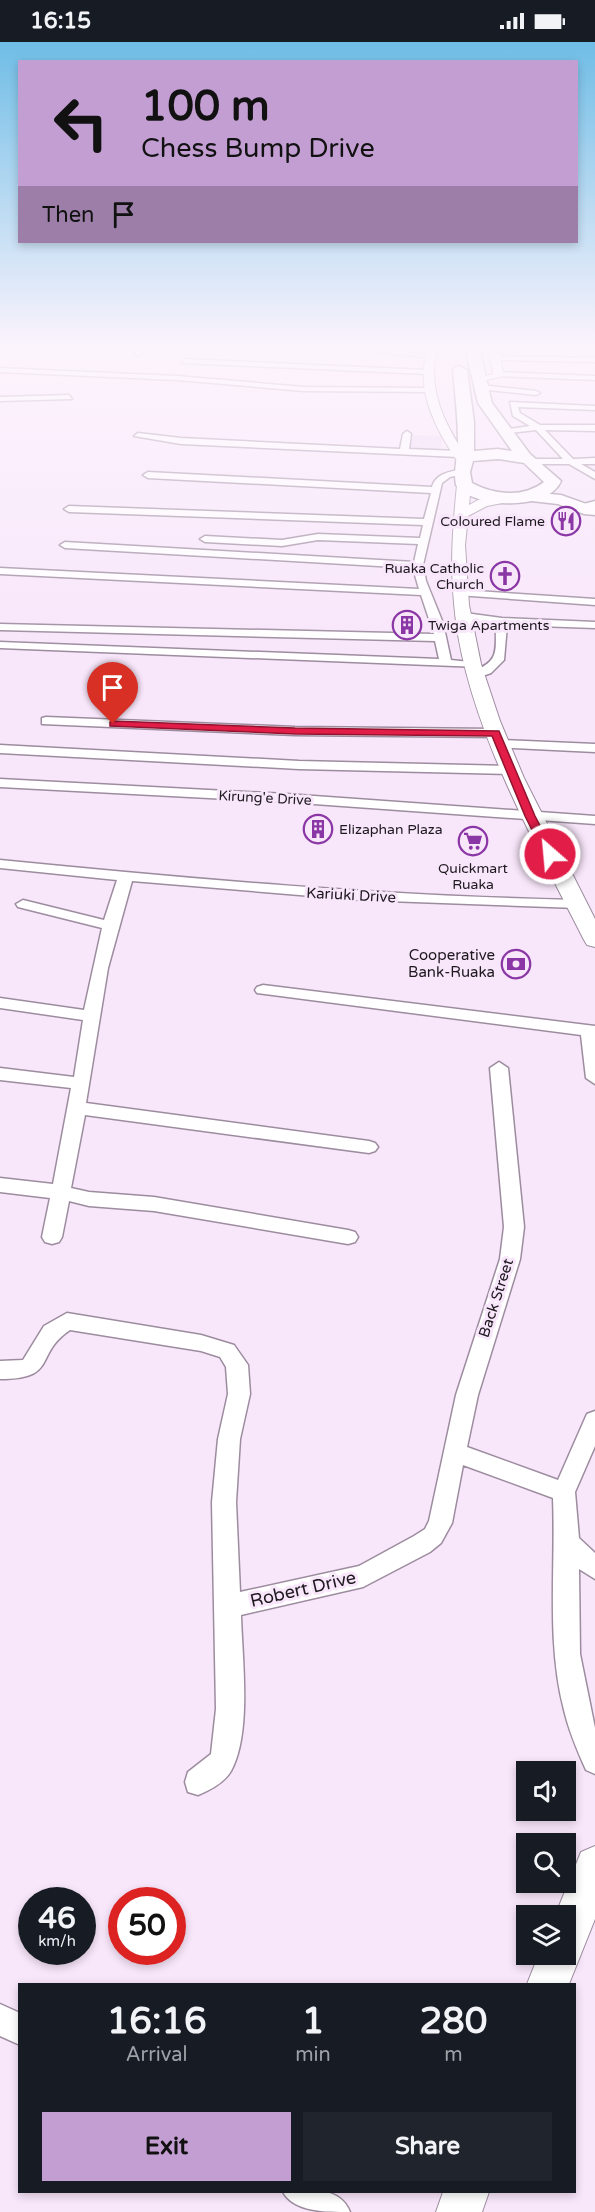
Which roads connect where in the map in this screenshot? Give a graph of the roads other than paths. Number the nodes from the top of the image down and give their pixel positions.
1 (346, 449) edge
2 (455, 449) edge
3 (464, 449) edge
4 (520, 449) edge
5 (557, 449) edge
6 (404, 452) joint
7 (529, 460) junction
8 (570, 461) junction
9 (595, 461) edge
10 (463, 466) junction
11 (148, 475) dead end
12 (595, 476) edge
13 (553, 481) junction
14 (435, 490) junction
15 (520, 497) junction
16 (591, 508) edge
17 (69, 509) dead end
18 (462, 514) junction
19 (427, 522) junction
20 (198, 539) dead end
21 (422, 541) junction
22 (66, 545) dead end
23 (418, 565) junction
24 (0, 571) edge
25 (424, 592) junction
26 (461, 593) junction
27 (595, 602) edge
28 (465, 616) junction
29 (502, 621) junction
30 (595, 625) edge
31 (0, 627) edge
32 (440, 638) junction
33 (0, 645) edge
34 (446, 663) junction
35 (476, 670) junction
36 (46, 721) dead end
37 (498, 738) junction
38 (595, 748) edge
39 (0, 749) edge
40 (510, 770) junction
41 (0, 783) edge
42 (530, 816) junction
43 (595, 820) edge
44 (0, 864) edge
45 (126, 876) junction
46 (23, 904) dead end
47 (576, 904) junction
48 (108, 925) junction
49 (595, 940) edge
50 (263, 990) dead end
51 (0, 1004) edge
52 (91, 1016) junction
53 (592, 1031) edge
54 (499, 1068) dead end
55 (0, 1074) edge
56 (595, 1077) edge
57 (82, 1084) junction
58 (77, 1108) junction
59 (369, 1147) dead end
60 (0, 1185) edge
61 (61, 1192) junction
62 (348, 1237) dead end
63 (52, 1238) dead end
64 (0, 1370) edge
65 (595, 1420) edge
66 (456, 1453) junction
67 (564, 1492) junction
68 (567, 1543) junction
69 (595, 1568) edge
70 (228, 1606) junction
71 (595, 1761) edge
72 (198, 1782) dead end
73 (595, 1866) edge
74 (576, 1915) edge
75 (556, 1965) edge
76 (548, 1983) edge
77 (0, 2019) edge
78 (18, 2029) edge
79 (301, 2193) edge
80 (466, 2193) edge
81 (334, 2212) edge
82 (459, 2212) edge

1 - 6 street
2 - 10 main road
3 - 10 highway
4 - 7 highway
5 - 8 street
6 - 10 street
7 - 8 street
7 - 10 highway
7 - 13 highway
8 - 9 street
8 - 12 street
10 - 14 street
10 - 15 highway
10 - 18 main road
11 - 14 street
13 - 15 highway
13 - 16 main road
14 - 19 street
15 - 16 main road
15 - 18 main road
17 - 19 street
18 - 26 main road
19 - 21 street
20 - 21 street
21 - 23 street
22 - 23 street
23 - 25 street
24 - 25 street
25 - 32 street
26 - 27 street
26 - 28 main road
28 - 29 street
28 - 35 main road
29 - 30 street
29 - 35 street
31 - 32 street
32 - 34 street
33 - 34 street
34 - 35 street
35 - 37 main road
36 - 37 street
37 - 38 street
37 - 40 main road
39 - 40 street
40 - 42 main road
41 - 42 street, Kirung'e Drive
42 - 43 street, Kirung'e Drive
42 - 47 main road
44 - 45 street, Kariuki Drive
45 - 47 street, Kariuki Drive
45 - 48 street
46 - 48 street
47 - 49 main road
48 - 52 street
50 - 53 street
51 - 52 street
52 - 57 street
53 - 56 street
54 - 66 street, Back Street
55 - 57 street
57 - 58 street
58 - 59 street
58 - 61 street
60 - 61 street
61 - 62 street
61 - 63 street
64 - 70 street
65 - 67 street
66 - 67 street
66 - 70 street, Robert Drive
67 - 68 street
68 - 69 street
68 - 71 street
70 - 72 street
73 - 74 main road
75 - 76 main road
77 - 78 street
79 - 81 street
80 - 82 main road

